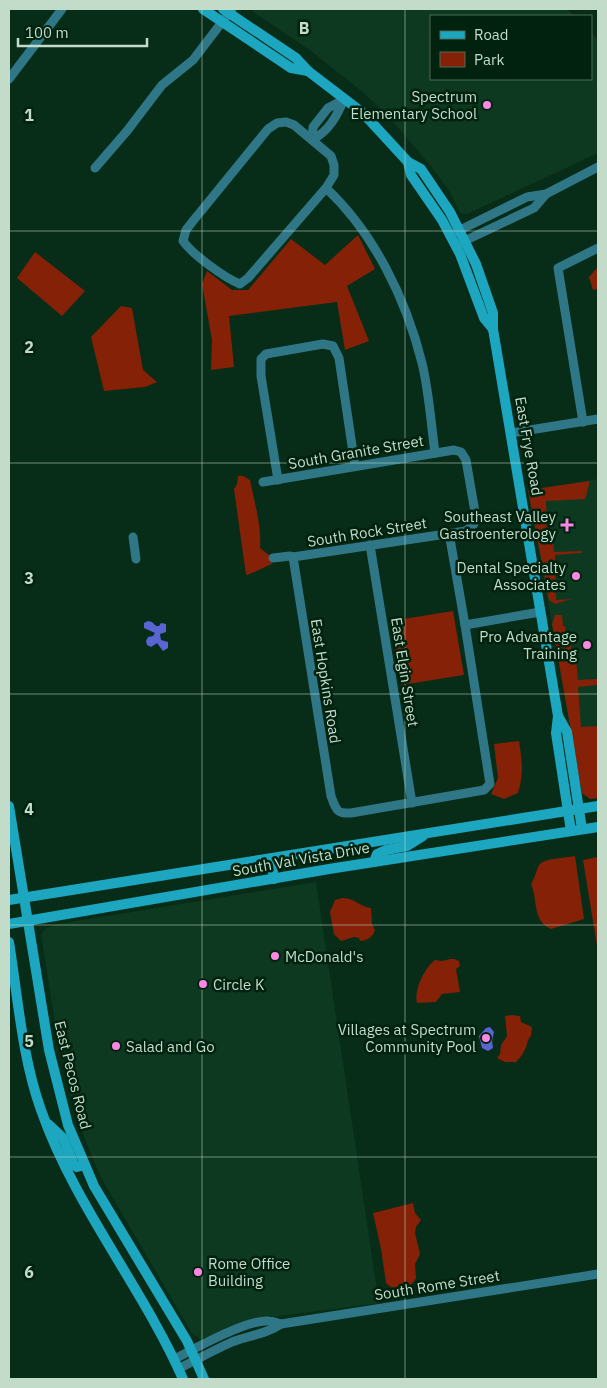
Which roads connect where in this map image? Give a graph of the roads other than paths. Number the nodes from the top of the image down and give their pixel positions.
1 (62, 9) edge
2 (203, 9) edge
3 (226, 14) edge
4 (9, 79) edge
5 (345, 99) junction
6 (312, 140) junction
7 (598, 167) edge
8 (95, 168) dead end
9 (326, 188) junction
10 (458, 238) junction
11 (598, 248) edge
12 (598, 419) edge
13 (583, 422) junction
14 (511, 433) junction
15 (435, 453) junction
16 (355, 466) junction
17 (278, 480) junction
18 (263, 482) dead end
19 (466, 530) joint
20 (449, 533) junction
21 (133, 537) dead end
22 (370, 545) junction
23 (293, 557) junction
24 (273, 558) dead end
25 (136, 559) dead end
26 (540, 612) junction
27 (465, 625) junction
28 (558, 716) junction
29 (412, 803) junction
30 (9, 806) edge
31 (598, 806) edge
32 (579, 809) junction
33 (568, 811) junction
34 (598, 827) edge
35 (582, 829) junction
36 (571, 831) junction
37 (427, 833) junction
38 (270, 859) junction
39 (374, 862) junction
40 (274, 879) junction
41 (23, 898) junction
42 (9, 900) edge
43 (27, 921) junction
44 (9, 924) edge
45 (9, 942) edge
46 (46, 1122) junction
47 (85, 1165) junction
48 (598, 1274) edge
49 (194, 1355) junction
50 (176, 1364) junction
51 (183, 1379) edge
52 (204, 1379) edge

1 - 4 street
2 - 3 main road, East Frye Road
3 - 5 main road, East Frye Road
3 - 8 street
5 - 6 street
5 - 10 main road, East Frye Road
6 - 9 street
6 - 9 street
7 - 10 street
9 - 15 street
10 - 14 main road, East Frye Road
11 - 13 street
12 - 13 street
13 - 14 street
14 - 26 main road, East Frye Road
15 - 16 street, South Granite Street
15 - 19 street, South Granite Street
16 - 17 street, South Granite Street
16 - 17 street
17 - 18 street, South Granite Street
19 - 20 street, South Rock Street
20 - 22 street, South Rock Street
20 - 27 street
21 - 25 street
22 - 23 street, South Rock Street
22 - 29 street, East Elgin Street
23 - 24 street, South Rock Street
23 - 29 street, East Hopkins Road
26 - 27 street
26 - 28 main road, East Frye Road
27 - 29 street
28 - 32 main road, East Frye Road
28 - 33 main road, East Frye Road
30 - 41 main road, East Pecos Road
31 - 32 main road, South Val Vista Drive
32 - 33 main road, South Val Vista Drive
32 - 35 main road, East Frye Road
33 - 36 main road, East Frye Road
33 - 37 main road, South Val Vista Drive
34 - 35 main road, South Val Vista Drive
35 - 36 main road, South Val Vista Drive
36 - 39 main road, South Val Vista Drive
37 - 38 main road, South Val Vista Drive
37 - 39 main road
38 - 40 main road
38 - 41 main road, South Val Vista Drive
39 - 40 main road, South Val Vista Drive
40 - 43 main road, South Val Vista Drive
41 - 42 main road, South Val Vista Drive
41 - 43 main road, East Pecos Road
43 - 44 main road, South Val Vista Drive
43 - 47 main road, East Pecos Road
45 - 46 main road
46 - 47 main road
46 - 50 main road
47 - 49 main road, East Pecos Road
48 - 49 street, South Rome Street
49 - 50 street, South Rome Street
49 - 52 main road, East Pecos Road
50 - 51 main road

